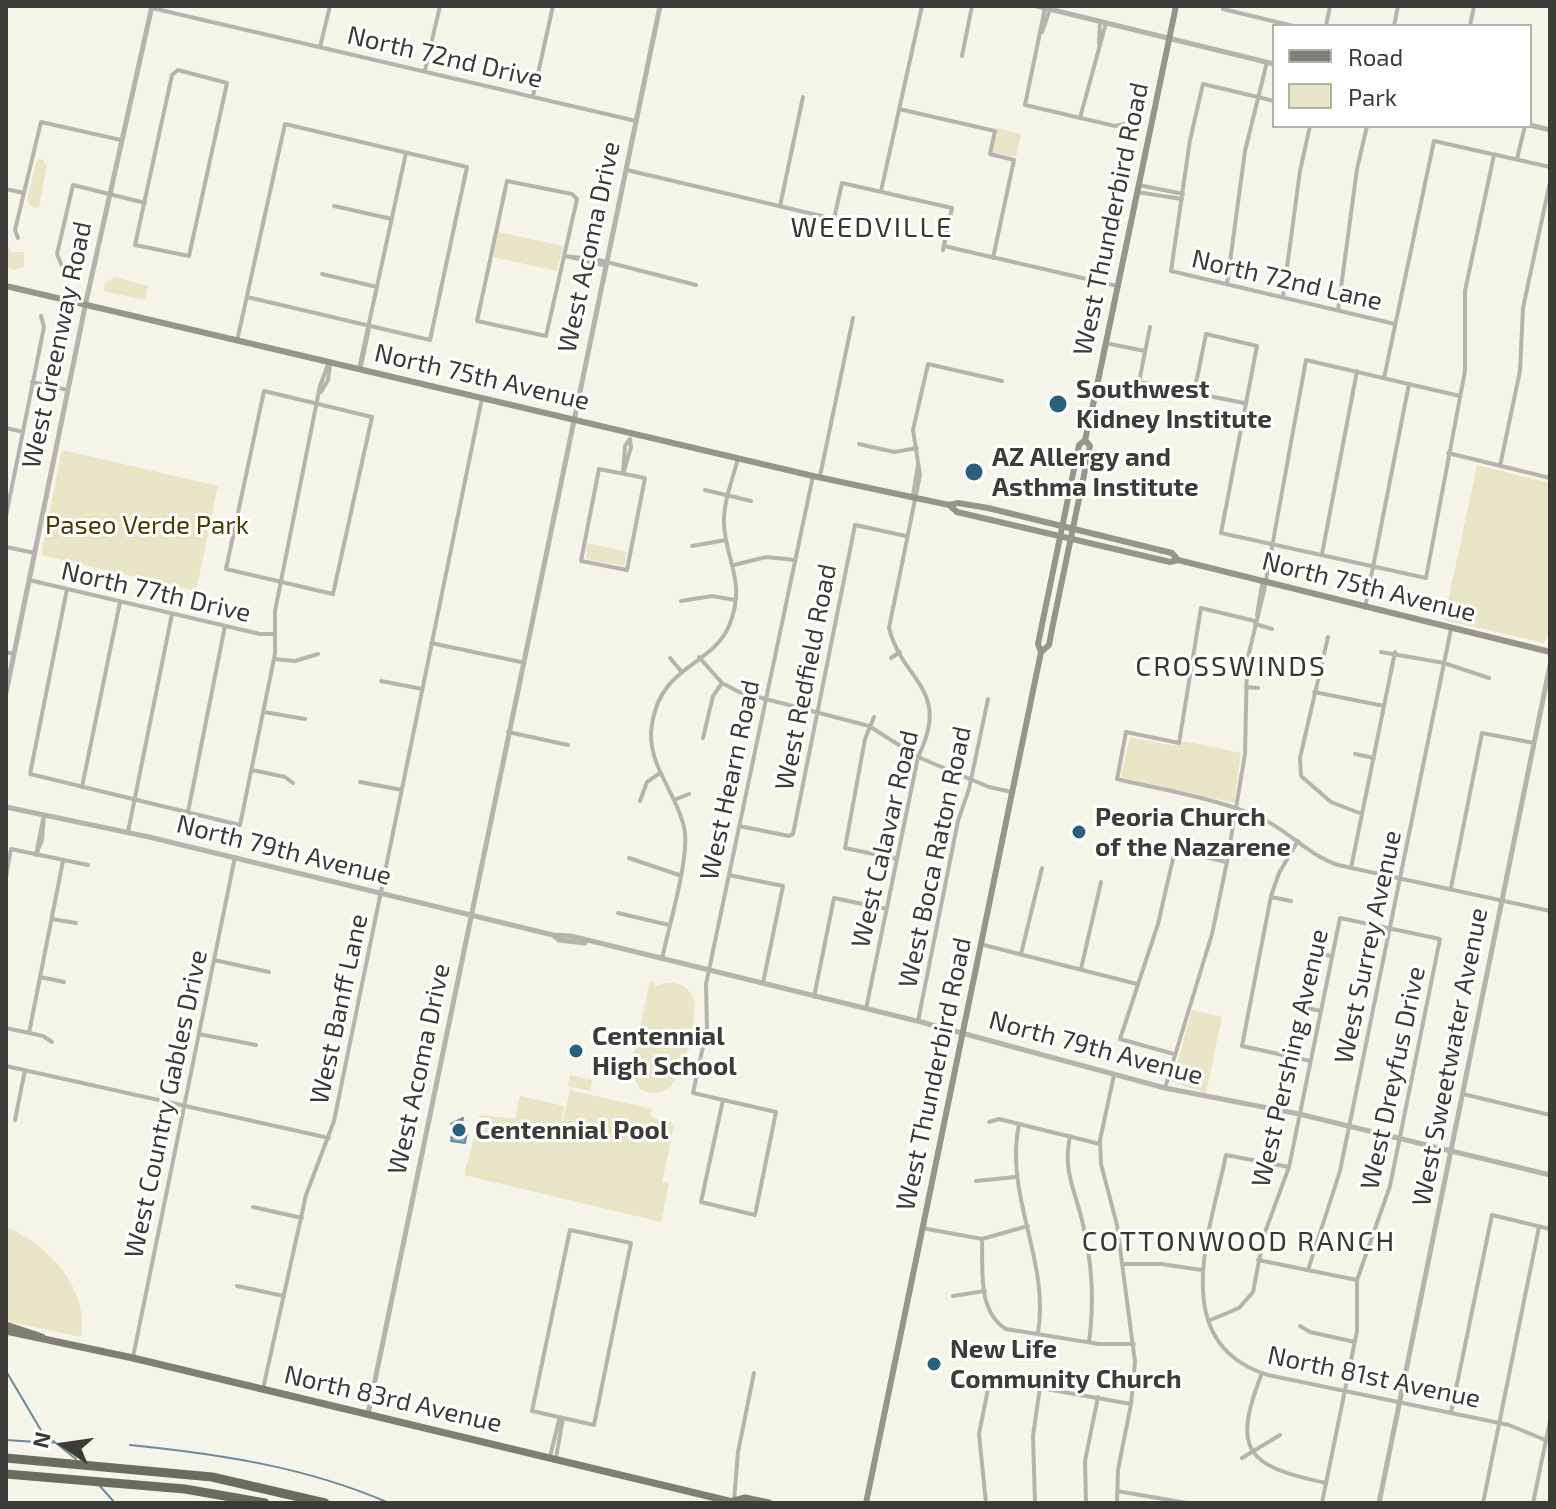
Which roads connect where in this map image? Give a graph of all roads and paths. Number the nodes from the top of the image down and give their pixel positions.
1 (330, 6) edge
2 (440, 6) edge
3 (553, 6) edge
4 (660, 6) edge
5 (922, 6) edge
6 (972, 6) edge
7 (1037, 6) edge
8 (1176, 6) edge
9 (152, 7) edge
10 (1047, 8) edge
11 (1223, 8) edge
12 (1103, 22) junction
13 (1285, 24) edge
14 (1169, 38) junction
15 (320, 47) junction
16 (962, 56) dead end
17 (1270, 63) edge
18 (425, 71) junction
19 (533, 96) junction
20 (803, 97) dead end
21 (1258, 97) junction
22 (1272, 100) edge
23 (899, 109) junction
24 (1080, 118) junction
25 (636, 121) junction
26 (1125, 124) dead end
27 (1310, 128) edge
28 (1367, 128) edge
29 (1527, 128) edge
30 (1374, 133) dead end
31 (121, 140) junction
32 (406, 152) junction
33 (1494, 155) junction
34 (1517, 160) junction
35 (1550, 167) edge
36 (626, 170) junction
37 (1550, 182) edge
38 (6, 189) edge
39 (1138, 189) junction
40 (881, 192) junction
41 (24, 193) junction
42 (109, 195) junction
43 (1183, 196) junction
44 (145, 203) junction
45 (334, 206) dead end
46 (780, 206) junction
47 (392, 219) junction
48 (18, 238) dead end
49 (565, 256) junction
50 (993, 258) junction
51 (606, 264) junction
52 (1164, 264) dead end
53 (62, 266) dead end
54 (1171, 268) junction
55 (322, 274) dead end
56 (1227, 284) junction
57 (696, 285) dead end
58 (6, 286) edge
59 (1117, 286) junction
60 (377, 287) junction
61 (247, 297) junction
62 (1283, 297) junction
63 (85, 305) junction
64 (1338, 310) junction
65 (41, 316) dead end
66 (853, 318) dead end
67 (1395, 324) junction
68 (369, 326) junction
69 (1150, 327) dead end
70 (237, 341) junction
71 (1105, 343) junction
72 (1145, 351) junction
73 (330, 362) junction
74 (359, 369) junction
75 (1357, 371) junction
76 (1384, 378) junction
77 (1002, 381) dead end
78 (32, 382) junction
79 (1409, 384) junction
80 (68, 390) junction
81 (1194, 393) junction
82 (1460, 396) junction
83 (482, 398) junction
84 (1244, 403) junction
85 (318, 404) junction
86 (573, 420) junction
87 (6, 428) edge
88 (23, 432) junction
89 (1085, 440) junction
90 (859, 444) dead end
91 (917, 448) junction
92 (1448, 453) junction
93 (738, 458) junction
94 (1500, 466) junction
95 (623, 473) junction
96 (816, 476) junction
97 (1550, 478) edge
98 (705, 490) dead end
99 (729, 495) junction
100 (914, 497) junction
101 (751, 501) dead end
102 (949, 505) junction
103 (6, 516) edge
104 (1061, 525) junction
105 (1073, 527) junction
106 (906, 536) junction
107 (1059, 536) junction
108 (1070, 538) junction
109 (726, 540) junction
110 (1271, 544) junction
111 (692, 546) dead end
112 (6, 547) edge
113 (35, 553) junction
114 (1322, 554) junction
115 (795, 560) junction
116 (1178, 560) junction
117 (734, 565) junction
118 (1374, 566) junction
119 (29, 580) junction
120 (281, 582) junction
121 (1263, 582) junction
122 (67, 589) junction
123 (735, 600) junction
124 (120, 601) junction
125 (681, 601) dead end
126 (1365, 608) junction
127 (172, 614) junction
128 (1256, 620) junction
129 (225, 626) junction
130 (1451, 628) junction
131 (1272, 629) dead end
132 (275, 634) junction
133 (1328, 637) dead end
134 (431, 643) junction
135 (6, 652) edge
136 (900, 652) junction
137 (1041, 652) junction
138 (1381, 652) dead end
139 (1395, 652) junction
140 (1550, 652) edge
141 (14, 654) junction
142 (318, 654) dead end
143 (699, 657) junction
144 (670, 658) dead end
145 (891, 658) dead end
146 (274, 659) junction
147 (521, 662) junction
148 (1444, 663) junction
149 (1550, 665) edge
150 (681, 671) junction
151 (1489, 678) dead end
152 (381, 681) dead end
153 (722, 683) junction
154 (1246, 687) junction
155 (1258, 688) dead end
156 (422, 689) junction
157 (1548, 690) edge
158 (1314, 692) junction
159 (6, 693) edge
160 (765, 699) junction
161 (988, 699) dead end
162 (1384, 706) junction
163 (264, 712) junction
164 (819, 712) junction
165 (874, 717) dead end
166 (305, 719) dead end
167 (869, 726) junction
168 (507, 731) junction
169 (703, 738) dead end
170 (1534, 743) junction
171 (568, 745) dead end
172 (1355, 754) dead end
173 (918, 757) junction
174 (1374, 758) junction
175 (252, 770) junction
176 (660, 773) junction
177 (971, 779) junction
178 (360, 782) dead end
179 (293, 783) dead end
180 (82, 787) junction
181 (402, 790) junction
182 (1012, 792) junction
183 (689, 794) dead end
184 (134, 799) junction
185 (674, 800) junction
186 (640, 801) dead end
187 (6, 807) edge
188 (1236, 808) junction
189 (188, 812) junction
190 (1362, 814) junction
191 (44, 815) junction
192 (739, 826) junction
193 (128, 832) junction
194 (1298, 841) junction
195 (36, 855) junction
196 (235, 857) junction
197 (629, 858) dead end
198 (897, 859) junction
199 (63, 861) junction
200 (1227, 862) junction
201 (88, 865) dead end
202 (1042, 868) dead end
203 (1351, 868) junction
204 (679, 875) junction
205 (729, 875) junction
206 (6, 877) edge
207 (1401, 878) junction
208 (1101, 882) dead end
209 (1451, 888) junction
210 (381, 895) junction
211 (1271, 897) junction
212 (1502, 899) junction
213 (1291, 901) dead end
214 (887, 909) junction
215 (1550, 911) edge
216 (618, 913) dead end
217 (472, 916) junction
218 (52, 919) junction
219 (76, 923) dead end
220 (669, 925) junction
221 (1390, 929) junction
222 (980, 944) junction
223 (1314, 953) dead end
224 (1021, 954) junction
225 (1332, 956) junction
226 (214, 960) junction
227 (661, 961) junction
228 (1081, 969) junction
229 (269, 972) dead end
230 (709, 972) junction
231 (40, 977) junction
232 (64, 982) dead end
233 (763, 984) junction
234 (1137, 984) junction
235 (814, 997) junction
236 (1302, 1007) dead end
237 (866, 1009) junction
238 (1321, 1011) junction
239 (918, 1022) junction
240 (6, 1028) edge
241 (29, 1033) junction
242 (199, 1034) junction
243 (962, 1034) junction
244 (52, 1042) dead end
245 (256, 1045) dead end
246 (1174, 1054) junction
247 (1310, 1061) junction
248 (6, 1066) edge
249 (25, 1070) junction
250 (1114, 1075) junction
251 (1165, 1088) junction
252 (1463, 1094) junction
253 (723, 1100) junction
254 (183, 1108) junction
255 (1299, 1114) junction
256 (1550, 1115) edge
257 (15, 1120) dead end
258 (989, 1122) dead end
259 (1019, 1124) junction
260 (1350, 1127) junction
261 (1070, 1136) junction
262 (329, 1138) junction
263 (1400, 1139) junction
264 (1100, 1144) junction
265 (1451, 1151) junction
266 (1289, 1167) junction
267 (1550, 1175) edge
268 (1015, 1177) junction
269 (976, 1181) dead end
270 (253, 1207) dead end
271 (302, 1218) junction
272 (1028, 1226) junction
273 (1539, 1227) junction
274 (922, 1228) junction
275 (1550, 1229) edge
276 (982, 1239) junction
277 (1258, 1260) junction
278 (1122, 1264) junction
279 (1202, 1270) junction
280 (1308, 1270) junction
281 (1357, 1280) junction
282 (237, 1286) dead end
283 (985, 1291) junction
284 (284, 1296) junction
285 (953, 1296) dead end
286 (1208, 1321) junction
287 (6, 1325) edge
288 (1300, 1326) dead end
289 (6, 1331) edge
290 (27, 1333) junction
291 (1038, 1335) junction
292 (1355, 1342) junction
293 (1089, 1343) junction
294 (1134, 1344) junction
295 (132, 1358) junction
296 (754, 1373) dead end
297 (1262, 1373) junction
298 (1040, 1387) junction
299 (263, 1389) junction
300 (1345, 1391) junction
301 (1098, 1397) junction
302 (1400, 1403) junction
303 (1131, 1404) junction
304 (1451, 1413) junction
305 (368, 1414) junction
306 (563, 1418) junction
307 (1550, 1421) edge
308 (1500, 1423) junction
309 (1280, 1435) dead end
310 (1548, 1441) edge
311 (1253, 1451) junction
312 (6, 1458) edge
313 (553, 1458) junction
314 (1242, 1458) dead end
315 (6, 1474) edge
316 (1327, 1483) junction
317 (1117, 1491) junction
318 (1152, 1496) junction
319 (736, 1502) edge
320 (265, 1503) edge
321 (325, 1503) edge
322 (769, 1503) edge
323 (866, 1503) edge
324 (986, 1503) edge
325 (1035, 1503) edge
326 (1086, 1503) edge
327 (1117, 1503) edge
328 (1150, 1503) edge
329 (1187, 1503) edge
330 (1322, 1503) edge
331 (1379, 1503) edge
332 (1483, 1503) edge
333 (1533, 1503) edge

1 - 15 street
2 - 18 street
3 - 19 street
4 - 25 street, West Acoma Drive
5 - 23 street
6 - 16 street
7 - 10 street
8 - 14 main road, West Thunderbird Road
9 - 15 street, North 72nd Drive
9 - 31 street, West Greenway Road
10 - 12 street
10 - 24 street
11 - 13 street
12 - 14 street
12 - 24 street
14 - 17 street
14 - 39 main road, West Thunderbird Road
15 - 18 street, North 72nd Drive
17 - 21 street
18 - 19 street, North 72nd Drive
19 - 25 street, North 72nd Drive
20 - 46 street
21 - 22 street
21 - 43 street
21 - 56 street
23 - 40 street
23 - 50 street
24 - 26 street
25 - 36 street, West Acoma Drive
27 - 62 street
28 - 30 street
28 - 64 street
29 - 34 street
31 - 41 street
31 - 42 street, West Greenway Road
32 - 47 street
32 - 61 street
32 - 68 street
33 - 34 street
33 - 67 street
33 - 82 street
34 - 35 street
36 - 46 street
36 - 51 street, West Acoma Drive
37 - 94 street
38 - 41 street
39 - 43 street
39 - 59 main road, West Thunderbird Road
40 - 46 street
40 - 50 street
41 - 48 street
42 - 44 street
42 - 53 street
42 - 63 street, West Greenway Road
43 - 54 street
44 - 44 street
45 - 47 street
47 - 60 street
49 - 49 street
49 - 51 street
50 - 59 street
51 - 57 street
51 - 86 street, West Acoma Drive
52 - 54 street, North 72nd Lane
54 - 56 street, North 72nd Lane
55 - 60 street
56 - 62 street, North 72nd Lane
58 - 63 main road, North 75th Avenue
59 - 71 main road, West Thunderbird Road
60 - 68 street
61 - 68 street
61 - 70 street
62 - 64 street, North 72nd Lane
63 - 70 main road, North 75th Avenue
63 - 80 street, West Greenway Road
64 - 67 street, North 72nd Lane
65 - 78 street
66 - 96 street, West Hearn Road
67 - 76 street
68 - 74 street
69 - 72 street
70 - 73 main road, North 75th Avenue
71 - 72 street
71 - 89 main road, West Thunderbird Road
72 - 81 street
73 - 74 main road, North 75th Avenue
73 - 85 street
74 - 83 main road, North 75th Avenue
75 - 76 street
75 - 110 street
75 - 114 street
76 - 79 street
77 - 91 street, West Calavar Road
78 - 80 street
78 - 88 street
79 - 82 street
79 - 118 street
80 - 113 street, West Greenway Road
81 - 84 street
81 - 84 street
82 - 92 street
83 - 86 main road, North 75th Avenue
83 - 134 street, West Banff Lane
84 - 110 street
85 - 120 street
85 - 120 street
85 - 120 street
86 - 93 main road, North 75th Avenue
86 - 147 street, West Acoma Drive
87 - 88 street
88 - 103 street
89 - 104 main road, West Thunderbird Road
89 - 105 main road, West Thunderbird Road
90 - 91 street
91 - 100 street, West Calavar Road
92 - 94 street
92 - 118 street
93 - 96 main road, North 75th Avenue
93 - 99 street
94 - 97 street
95 - 95 street
95 - 95 street
96 - 100 main road, North 75th Avenue
96 - 115 street, West Hearn Road
98 - 99 street
99 - 101 street
99 - 109 street
100 - 102 main road, North 75th Avenue
100 - 106 street, West Calavar Road
102 - 104 main road, North 75th Avenue
102 - 107 main road, North 75th Avenue
104 - 105 main road, North 75th Avenue
104 - 107 main road, West Thunderbird Road
105 - 108 main road, West Thunderbird Road
105 - 116 main road, North 75th Avenue
106 - 136 street, West Calavar Road
106 - 164 street, West Redfield Road
107 - 108 main road, North 75th Avenue
107 - 137 main road, West Thunderbird Road
108 - 116 main road, North 75th Avenue
108 - 137 main road, West Thunderbird Road
109 - 111 street
109 - 117 street
110 - 114 street
110 - 121 street
112 - 113 street
113 - 119 street, West Greenway Road
114 - 118 street
115 - 117 street
115 - 160 street, West Hearn Road
116 - 121 main road, North 75th Avenue
117 - 123 street
118 - 126 street
119 - 122 street, North 77th Drive
119 - 141 street, West Greenway Road
120 - 132 street
121 - 126 main road, North 75th Avenue
121 - 128 street
122 - 124 street, North 77th Drive
122 - 180 street
123 - 125 street
123 - 143 street
124 - 127 street, North 77th Drive
124 - 180 street
126 - 130 main road, North 75th Avenue
127 - 129 street, North 77th Drive
127 - 184 street
128 - 131 street
128 - 154 street
128 - 188 street
129 - 132 street, North 77th Drive
129 - 189 street
130 - 140 main road, North 75th Avenue
130 - 148 street, West Surrey Avenue
132 - 146 street
133 - 158 street
134 - 147 street
134 - 156 street, West Banff Lane
135 - 141 street
136 - 145 street
136 - 173 street, West Calavar Road
137 - 182 main road, West Thunderbird Road
138 - 139 street
139 - 148 street
139 - 162 street
141 - 159 street, West Greenway Road
142 - 146 street
143 - 150 street
143 - 153 street
144 - 150 street
146 - 163 street
147 - 168 street, West Acoma Drive
148 - 151 street
148 - 207 street, West Surrey Avenue
149 - 157 street, West Sweetwater Avenue
150 - 176 street
152 - 156 street
153 - 160 street
153 - 169 street
154 - 155 street
154 - 188 street
156 - 181 street, West Banff Lane
157 - 170 street, West Sweetwater Avenue
158 - 162 street
158 - 190 street
160 - 164 street
160 - 192 street, West Hearn Road
161 - 177 street, West Boca Raton Road
162 - 174 street
163 - 166 street
163 - 175 street
164 - 167 street
164 - 192 street, West Redfield Road
165 - 167 street
167 - 173 street
167 - 198 street
168 - 171 street
168 - 217 street, West Acoma Drive
170 - 209 street
170 - 212 street, West Sweetwater Avenue
172 - 174 street
173 - 177 street
173 - 198 street, West Calavar Road
174 - 190 street
175 - 179 street
175 - 189 street
176 - 185 street
176 - 186 street
177 - 182 street
177 - 239 street, West Boca Raton Road
178 - 181 street
180 - 184 street
181 - 210 street, West Banff Lane
182 - 222 main road, West Thunderbird Road
183 - 185 street
184 - 189 street
184 - 193 street
185 - 204 street
187 - 191 street, North 79th Avenue
188 - 194 street
188 - 200 street
190 - 203 street
191 - 193 street, North 79th Avenue
191 - 195 street
192 - 205 street, West Hearn Road
193 - 196 street, North 79th Avenue
194 - 203 street
194 - 211 street
195 - 199 street
195 - 206 street
196 - 210 street, North 79th Avenue
196 - 226 street, West Country Gables Drive
197 - 204 street
198 - 214 street, West Calavar Road
199 - 201 street
199 - 218 street
200 - 234 street
200 - 246 street
202 - 224 street
203 - 207 street
204 - 220 street
205 - 230 street, West Hearn Road
205 - 233 street
207 - 209 street
207 - 221 street, West Surrey Avenue
208 - 228 street
209 - 212 street
210 - 217 street, North 79th Avenue
210 - 262 street, West Banff Lane
211 - 213 street
211 - 247 street
212 - 215 street
212 - 252 street, West Sweetwater Avenue
214 - 235 street
214 - 237 street, West Calavar Road
216 - 220 street
217 - 227 street, North 79th Avenue
217 - 305 street, West Acoma Drive
218 - 219 street
218 - 231 street
220 - 227 street
221 - 225 street, West Pershing Avenue
221 - 260 street, West Surrey Avenue
221 - 263 street, West Dreyfus Drive
222 - 224 street
222 - 243 main road, West Thunderbird Road
223 - 225 street
224 - 228 street
225 - 238 street, West Pershing Avenue
226 - 229 street
226 - 242 street, West Country Gables Drive
227 - 230 street, North 79th Avenue
228 - 234 street
230 - 233 street, North 79th Avenue
230 - 253 street, West Hearn Road
231 - 232 street
231 - 241 street
233 - 235 street, North 79th Avenue
234 - 246 street
235 - 237 street, North 79th Avenue
236 - 238 street
237 - 239 street, North 79th Avenue
238 - 247 street, West Pershing Avenue
239 - 243 street, North 79th Avenue
240 - 241 street
241 - 244 street
242 - 245 street
242 - 254 street, West Country Gables Drive
243 - 250 street, North 79th Avenue
243 - 274 main road, West Thunderbird Road
246 - 251 street
247 - 255 street, West Pershing Avenue
248 - 249 street
249 - 254 street
249 - 257 street
250 - 251 street, North 79th Avenue
250 - 264 street
251 - 255 street, North 79th Avenue
252 - 256 street
252 - 265 street, West Sweetwater Avenue
253 - 253 street
254 - 262 street
254 - 295 street, West Country Gables Drive
255 - 260 street, North 79th Avenue
255 - 266 street, West Pershing Avenue
258 - 259 street
259 - 261 street
259 - 268 street
260 - 263 street, North 79th Avenue
260 - 280 street, West Surrey Avenue
261 - 264 street
261 - 293 street
262 - 271 street, West Banff Lane
263 - 265 street, North 79th Avenue
263 - 281 street, West Dreyfus Drive
264 - 278 street
265 - 267 street, North 79th Avenue
265 - 302 street, West Sweetwater Avenue
266 - 277 street, West Pershing Avenue
266 - 279 street
268 - 269 street
268 - 272 street
270 - 271 street
271 - 284 street, West Banff Lane
272 - 276 street
272 - 291 street
273 - 275 street
273 - 304 street
273 - 308 street
274 - 276 street
274 - 323 main road, West Thunderbird Road
276 - 283 street
277 - 280 street
277 - 286 street, West Pershing Avenue
278 - 279 street
278 - 294 street
279 - 286 street
280 - 281 street
281 - 292 street, West Dreyfus Drive
282 - 284 street
283 - 285 street
283 - 291 street
284 - 299 street, West Banff Lane
286 - 297 street, North 81st Avenue
287 - 290 main road, North 83rd Avenue
288 - 292 street
289 - 290 main road, North 83rd Avenue
290 - 295 main road, North 83rd Avenue
291 - 293 street
292 - 300 street, West Dreyfus Drive
293 - 294 street
294 - 303 street
295 - 299 main road, North 83rd Avenue
296 - 319 street
297 - 300 street, North 81st Avenue
297 - 311 street
298 - 301 street
298 - 324 street
298 - 325 street
299 - 305 main road, North 83rd Avenue
300 - 302 street, North 81st Avenue
300 - 316 street, West Dreyfus Drive
301 - 303 street
301 - 326 street
302 - 304 street, North 81st Avenue
302 - 331 street, West Sweetwater Avenue
303 - 317 street
304 - 308 street, North 81st Avenue
305 - 313 main road, North 83rd Avenue
306 - 306 street
306 - 313 street
307 - 310 street
308 - 310 street, North 81st Avenue
308 - 332 street
309 - 311 street
310 - 333 street
311 - 314 street
311 - 316 street
312 - 321 highway
313 - 319 main road, North 83rd Avenue
315 - 320 highway
316 - 330 street, West Dreyfus Drive
317 - 318 street
317 - 327 street
318 - 328 street
318 - 329 street
319 - 322 main road, North 83rd Avenue

